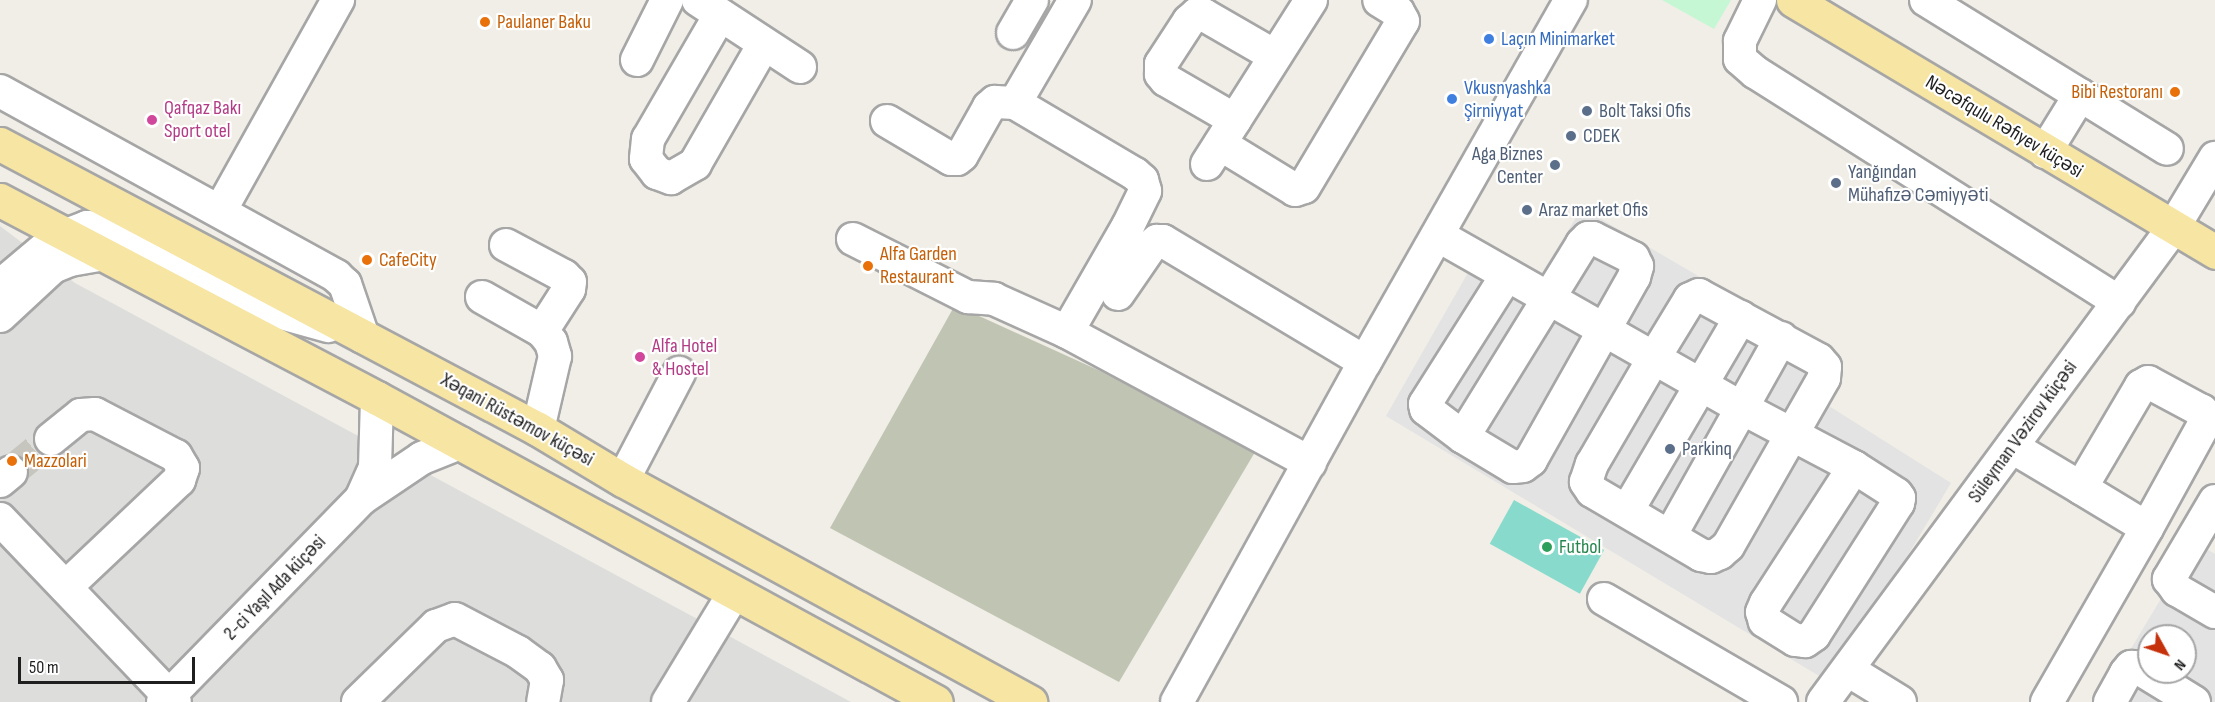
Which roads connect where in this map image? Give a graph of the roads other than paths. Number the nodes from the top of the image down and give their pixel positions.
1 (338, 0) edge
2 (668, 0) edge
3 (1032, 0) edge
4 (1076, 0) edge
5 (1311, 0) edge
6 (1379, 0) edge
7 (1571, 0) edge
8 (1760, 0) edge
9 (1926, 0) edge
10 (1798, 1) edge
11 (709, 8) edge
12 (1013, 33) dead end
13 (764, 44) junction
14 (1275, 56) junction
15 (637, 60) dead end
16 (800, 67) dead end
17 (0, 91) edge
18 (2080, 95) junction
19 (1015, 103) junction
20 (887, 121) dead end
21 (1221, 143) junction
22 (0, 144) edge
23 (2166, 148) dead end
24 (2045, 152) junction
25 (2215, 158) edge
26 (0, 200) edge
27 (219, 211) junction
28 (2173, 228) junction
29 (66, 234) junction
30 (1439, 236) junction
31 (853, 239) dead end
32 (506, 245) dead end
33 (2215, 252) edge
34 (104, 254) junction
35 (1507, 275) junction
36 (0, 286) edge
37 (1118, 294) dead end
38 (482, 297) dead end
39 (1550, 299) junction
40 (2119, 302) junction
41 (0, 316) edge
42 (1741, 317) junction
43 (1603, 330) junction
44 (542, 331) junction
45 (1067, 332) junction
46 (363, 337) junction
47 (1781, 339) junction
48 (1654, 358) junction
49 (1365, 362) junction
50 (679, 373) dead end
51 (1701, 384) junction
52 (377, 398) junction
53 (1742, 408) junction
54 (538, 429) junction
55 (1793, 434) junction
56 (1463, 436) junction
57 (51, 439) tunnel mouth
58 (460, 443) junction
59 (2012, 447) junction
60 (1310, 463) junction
61 (1854, 467) junction
62 (623, 480) junction
63 (2081, 488) junction
64 (361, 499) junction
65 (2215, 501) edge
66 (1627, 511) junction
67 (0, 519) edge
68 (2147, 528) junction
69 (1670, 536) junction
70 (66, 587) junction
71 (734, 593) junction
72 (1604, 598) dead end
73 (2215, 612) edge
74 (1848, 670) junction
75 (169, 700) edge
76 (358, 702) edge
77 (543, 702) edge
78 (668, 702) edge
79 (936, 702) edge
80 (1030, 702) edge
81 (1177, 702) edge
82 (1781, 702) edge
83 (1823, 702) edge
84 (1900, 702) edge
85 (2047, 702) edge
86 (2110, 702) edge
87 (2194, 702) edge

1 - 27 street
2 - 15 street
3 - 12 street
4 - 19 street
5 - 14 street
6 - 21 street
7 - 30 street
8 - 40 street
9 - 18 street
10 - 24 main road, Nəcəfqulu Rəfiyev küçəsi
11 - 13 street
11 - 13 street
13 - 16 street
14 - 21 street
14 - 21 street
17 - 27 street
18 - 23 street
18 - 24 street
19 - 20 street
19 - 45 street
22 - 46 main road, Xəqani Rüstəmov küçəsi
24 - 28 main road, Nəcəfqulu Rəfiyev küçəsi
25 - 28 street, Süleyman Vəzirov küçəsi
26 - 29 main road
27 - 46 street
28 - 33 main road, Nəcəfqulu Rəfiyev küçəsi
28 - 40 street, Süleyman Vəzirov küçəsi
29 - 34 main road
29 - 36 street
29 - 46 street
30 - 35 street
30 - 49 street
31 - 45 street
32 - 44 street
34 - 41 street
34 - 52 main road
35 - 39 street
35 - 56 street
37 - 49 street
38 - 44 street
39 - 43 street
39 - 43 street
39 - 56 street
40 - 59 street, Süleyman Vəzirov küçəsi
42 - 47 street
42 - 48 street
42 - 51 street
43 - 48 street
43 - 56 street
44 - 54 street
45 - 60 street
46 - 54 main road, Xəqani Rüstəmov küçəsi
47 - 53 street
47 - 55 street
48 - 51 street
48 - 66 street
49 - 60 street
50 - 62 street
51 - 53 street
51 - 66 street
52 - 58 main road
52 - 64 street, 2-ci Yaşıl Ada küçəsi
53 - 55 street
53 - 69 street
54 - 62 main road, Xəqani Rüstəmov küçəsi
55 - 61 street
55 - 69 street
57 - 70 street
58 - 64 street, 2-ci Yaşıl Ada küçəsi
58 - 71 main road
59 - 63 street
59 - 74 street, Süleyman Vəzirov küçəsi
60 - 81 street
61 - 61 street
62 - 80 main road, Xəqani Rüstəmov küçəsi
63 - 68 street
63 - 68 street
64 - 75 street, 2-ci Yaşıl Ada küçəsi
65 - 73 street
66 - 69 street
67 - 70 street
68 - 85 street
70 - 75 street
71 - 78 street
71 - 79 main road
72 - 82 street
74 - 83 street, Süleyman Vəzirov küçəsi
74 - 84 street
76 - 77 street
86 - 87 street

